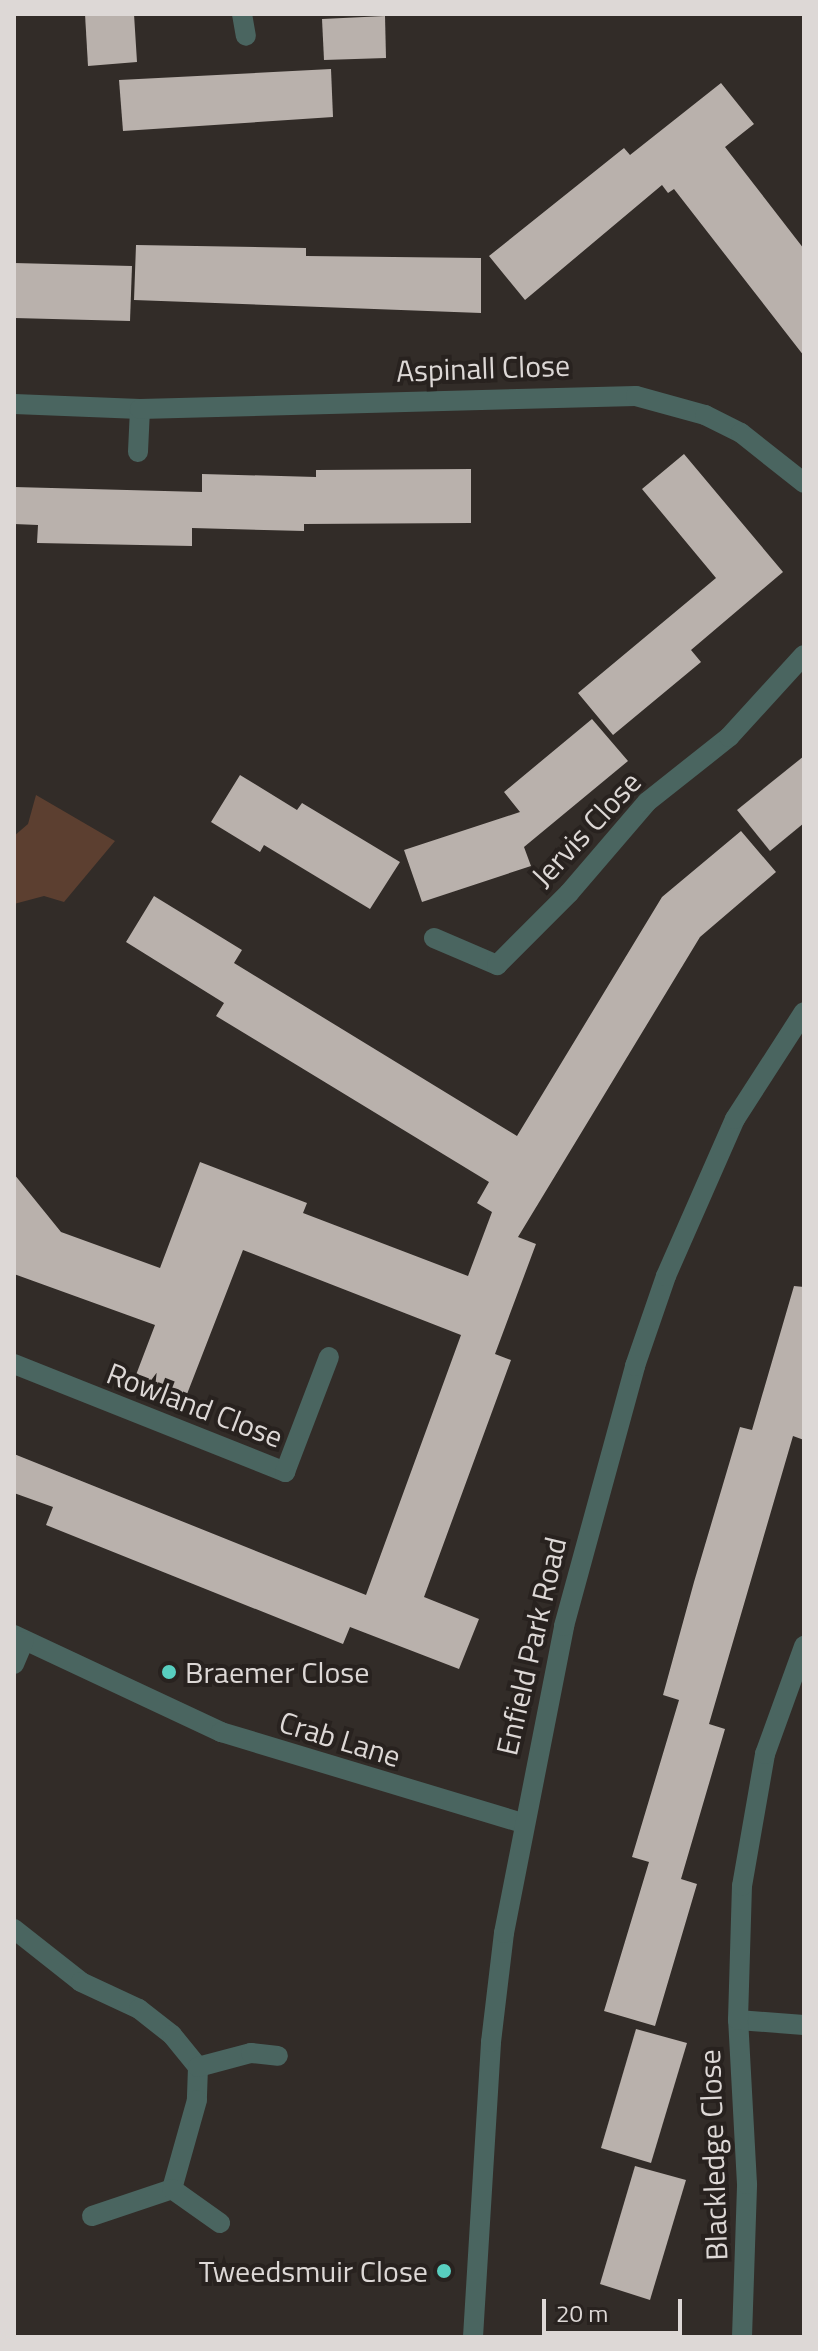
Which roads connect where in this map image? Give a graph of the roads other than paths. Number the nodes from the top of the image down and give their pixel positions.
1 (242, 14) edge
2 (246, 36) dead end
3 (14, 404) edge
4 (140, 409) junction
5 (138, 452) dead end
6 (804, 483) edge
7 (804, 655) edge
8 (434, 938) dead end
9 (804, 1012) edge
10 (329, 1357) dead end
11 (14, 1364) edge
12 (19, 1638) edge
13 (804, 1646) edge
14 (14, 1664) edge
15 (523, 1823) junction
16 (14, 1929) edge
17 (738, 2020) junction
18 (804, 2025) edge
19 (278, 2056) dead end
20 (198, 2067) junction
21 (172, 2189) junction
22 (92, 2216) dead end
23 (220, 2223) dead end
24 (473, 2337) edge
25 (742, 2337) edge

1 - 2 street
3 - 4 street, Aspinall Close
4 - 5 street
4 - 6 street, Aspinall Close
7 - 8 street, Jervis Close
9 - 15 street, Enfield Park Road
10 - 11 street, Rowland Close
12 - 14 street
12 - 15 street, Crab Lane
13 - 17 street, Blackledge Close
15 - 24 street, Enfield Park Road
16 - 20 street
17 - 18 street, Blackledge Close
17 - 25 street, Blackledge Close
19 - 20 street
20 - 21 street
21 - 22 street
21 - 23 street

